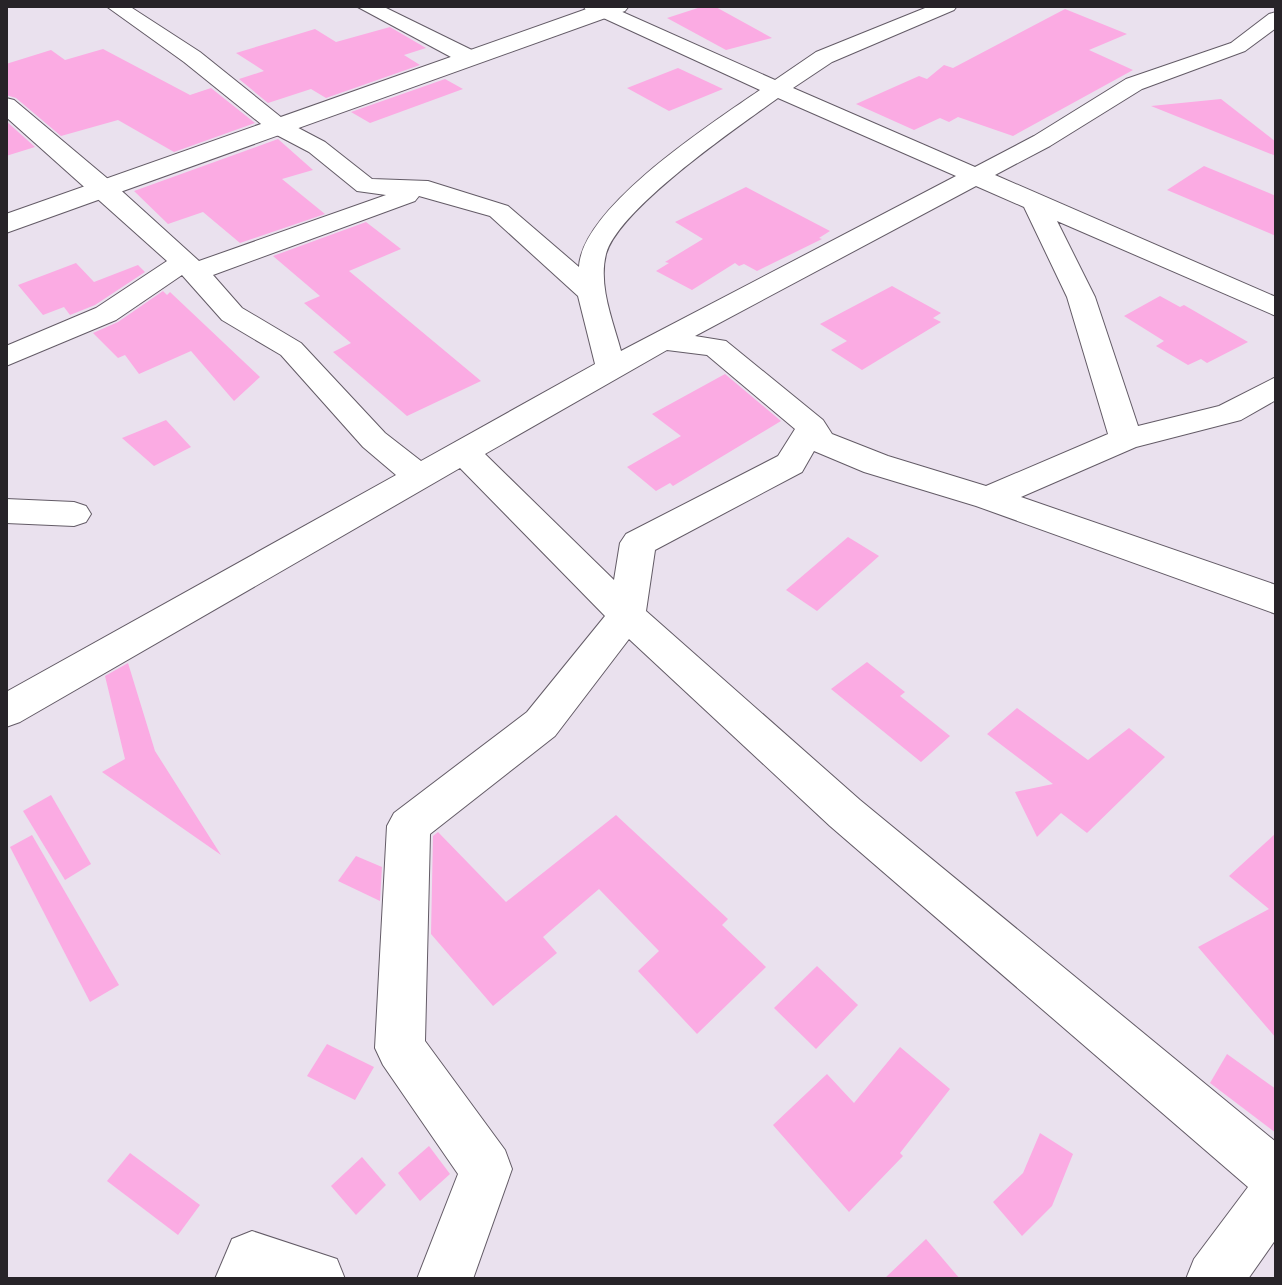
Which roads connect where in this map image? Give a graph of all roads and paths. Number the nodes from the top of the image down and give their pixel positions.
1 (116, 6) edge
2 (947, 6) edge
3 (376, 8) edge
4 (604, 8) edge
5 (1271, 29) edge
6 (472, 59) junction
7 (778, 90) junction
8 (6, 105) edge
9 (279, 127) junction
10 (975, 176) junction
11 (105, 189) junction
12 (428, 189) junction
13 (1035, 202) junction
14 (6, 224) edge
15 (189, 267) junction
16 (591, 293) junction
17 (1276, 307) edge
18 (663, 341) junction
19 (6, 357) edge
20 (611, 368) junction
21 (1276, 387) edge
22 (812, 427) junction
23 (1126, 439) junction
24 (464, 452) junction
25 (420, 477) junction
26 (988, 498) junction
27 (6, 511) edge
28 (74, 514) dead end
29 (1276, 600) edge
30 (627, 615) junction
31 (6, 711) edge
32 (1276, 1176) edge
33 (1276, 1193) edge
34 (243, 1279) edge
35 (317, 1279) edge
36 (445, 1279) edge
37 (1214, 1279) edge

1 - 9 street
2 - 7 street
3 - 6 street
4 - 6 street
4 - 7 street
5 - 10 street
6 - 9 street
7 - 10 street
7 - 16 street
8 - 11 street
9 - 11 street
9 - 12 street
10 - 13 street
10 - 18 street
11 - 14 street
11 - 15 street
12 - 15 street
12 - 16 street
13 - 17 street
13 - 23 street
15 - 19 street
15 - 25 street
16 - 20 street
18 - 20 street
18 - 22 street
20 - 24 street
21 - 23 street
22 - 26 street
22 - 30 street
23 - 26 street
24 - 25 street
24 - 30 street
25 - 31 street
26 - 29 street
27 - 28 street
30 - 32 street
30 - 36 street
33 - 37 street
34 - 35 street

